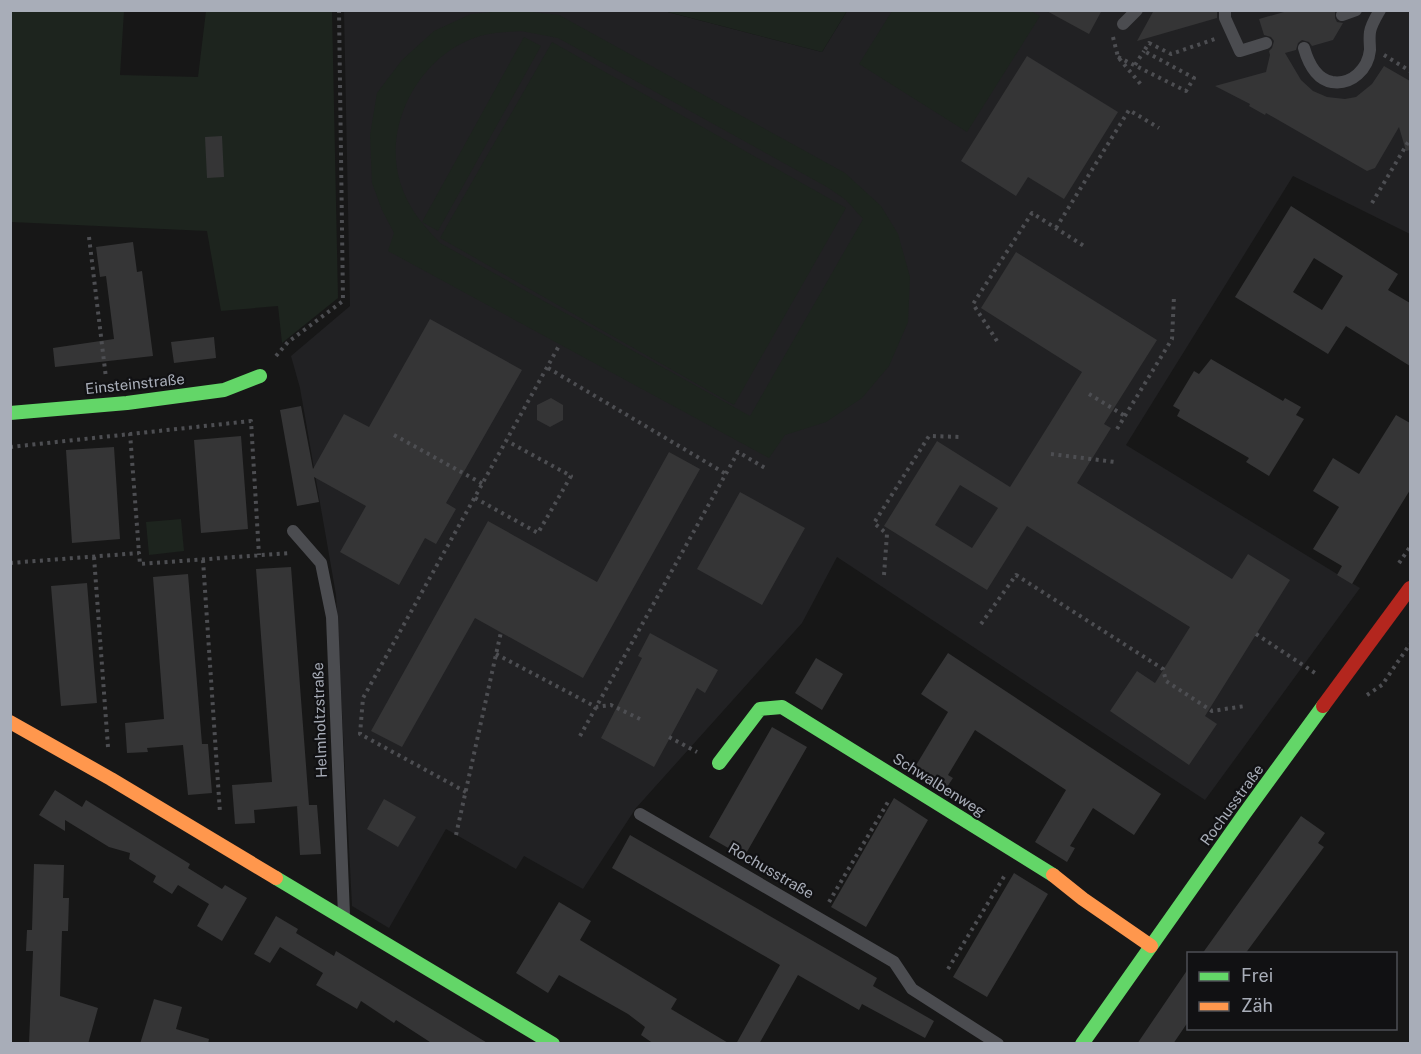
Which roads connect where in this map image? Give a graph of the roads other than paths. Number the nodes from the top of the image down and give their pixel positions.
1 (1137, 10) edge
2 (1225, 10) edge
3 (1356, 10) edge
4 (1380, 10) edge
5 (1342, 15) dead end
6 (1123, 24) dead end
7 (1266, 43) dead end
8 (1304, 48) dead end
9 (260, 376) road end
10 (10, 413) edge
11 (293, 531) dead end
12 (1410, 588) edge
13 (10, 722) edge
14 (719, 763) dead end
15 (640, 814) dead end
16 (345, 919) junction
17 (1151, 946) junction
18 (553, 1044) edge
19 (998, 1044) edge
20 (1082, 1044) edge

1 - 6 lane
2 - 7 lane
3 - 5 lane
4 - 8 lane
9 - 10 street, Einsteinstraße
11 - 16 lane, Helmholtzstraße
12 - 17 street, Rochusstraße
13 - 16 street
14 - 17 street, Schwalbenweg
15 - 19 lane, Rochusstraße
16 - 18 street
17 - 20 street, Rochusstraße

